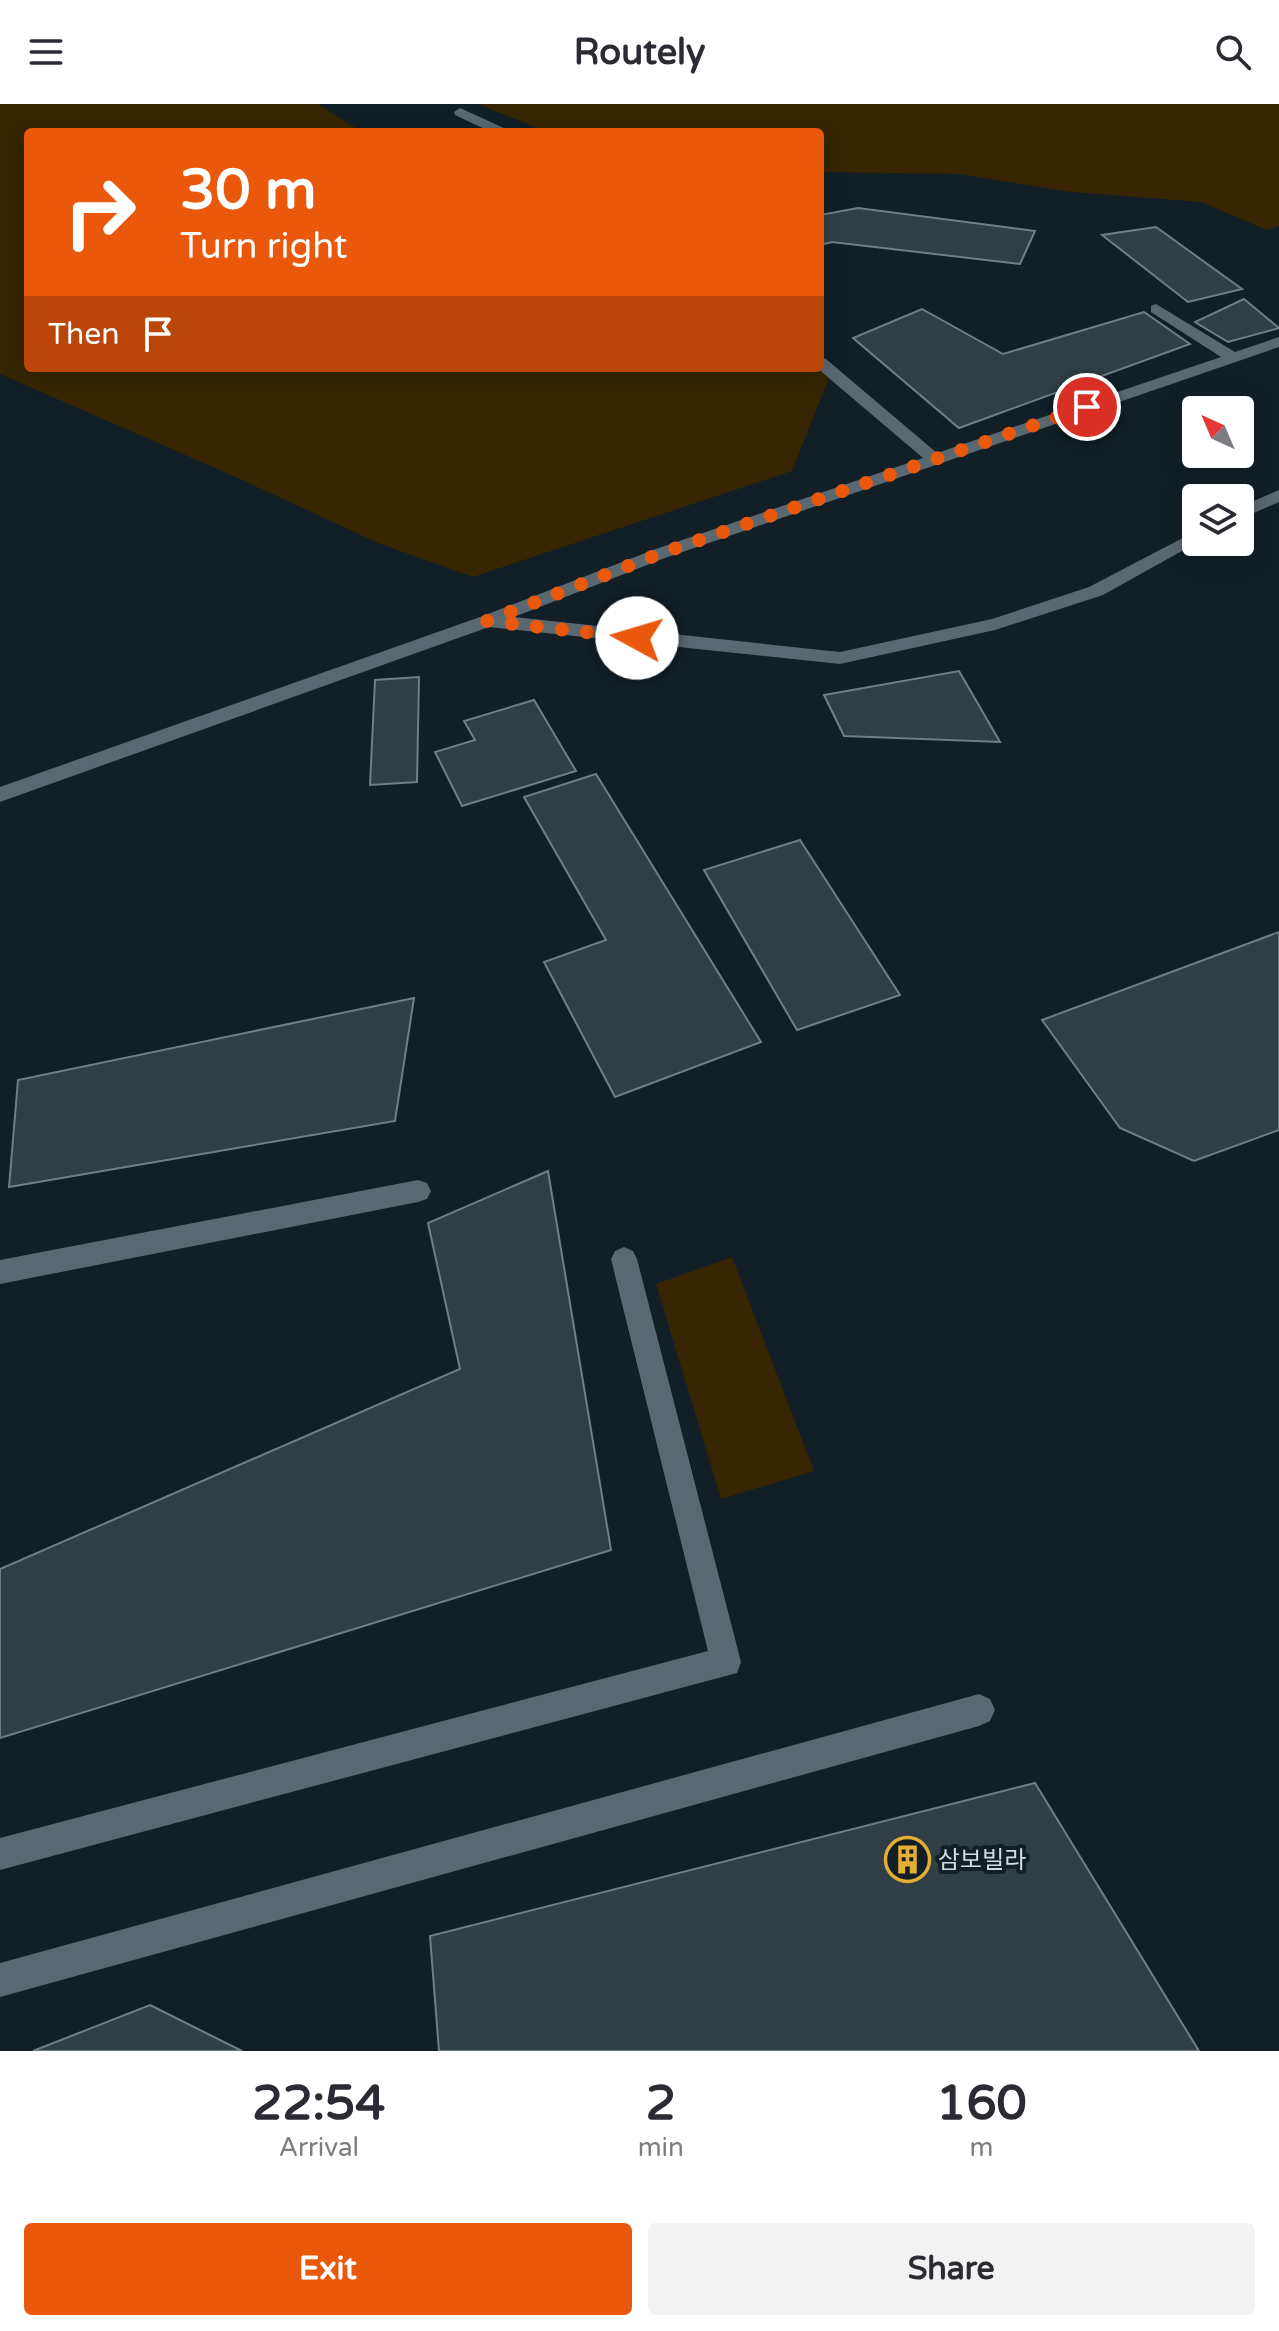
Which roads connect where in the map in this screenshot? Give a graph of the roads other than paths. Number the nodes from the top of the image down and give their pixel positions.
1 (460, 112) dead end
2 (493, 128) edge
3 (1156, 309) dead end
4 (1279, 342) edge
5 (1234, 358) junction
6 (824, 365) edge
7 (934, 459) junction
8 (1279, 495) edge
9 (1254, 507) edge
10 (1182, 544) edge
11 (487, 621) junction
12 (0, 795) edge
13 (418, 1191) dead end
14 (624, 1259) dead end
15 (0, 1272) edge
16 (979, 1710) dead end
17 (0, 1854) edge
18 (0, 1980) edge

1 - 2 street
3 - 5 street
4 - 5 street
5 - 7 street
6 - 7 street
7 - 11 street
8 - 9 street
10 - 11 street
11 - 12 street
13 - 15 street
14 - 17 street
16 - 18 street

